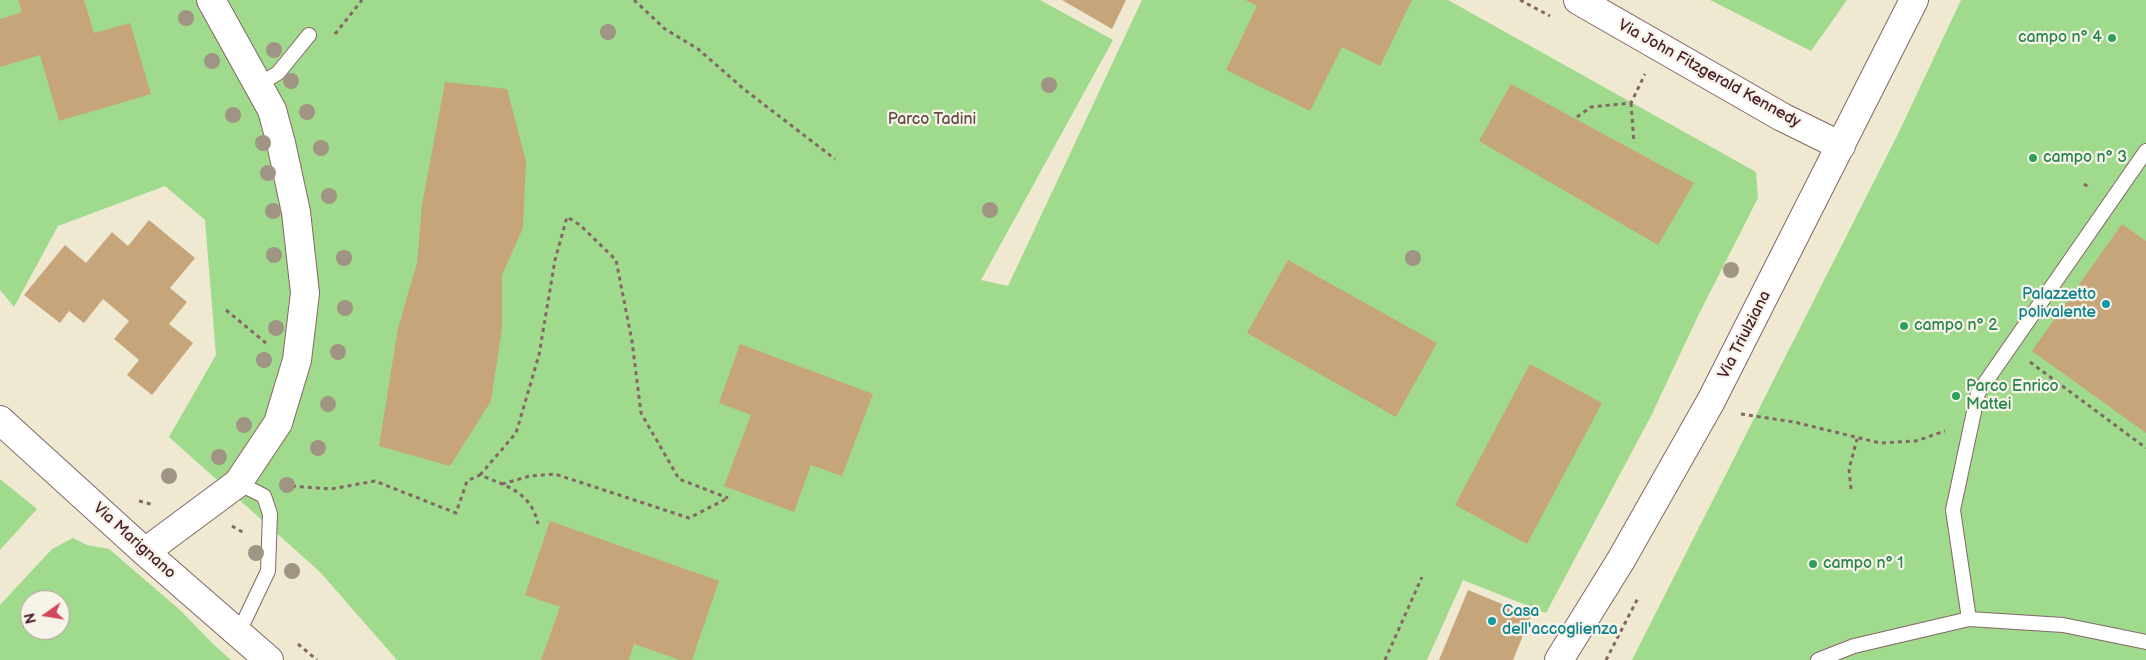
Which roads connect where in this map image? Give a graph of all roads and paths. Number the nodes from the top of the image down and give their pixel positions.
1 (211, 0) edge
2 (634, 0) edge
3 (1578, 0) edge
4 (1914, 0) edge
5 (309, 35) dead end
6 (258, 85) junction
7 (1636, 93) dead end
8 (1631, 103) junction
9 (1577, 117) dead end
10 (1634, 143) dead end
11 (1841, 146) junction
12 (2146, 151) edge
13 (835, 159) dead end
14 (226, 310) dead end
15 (268, 344) dead end
16 (2010, 348) junction
17 (1738, 414) dead end
18 (0, 420) edge
19 (1972, 424) junction
20 (1857, 439) junction
21 (2146, 448) edge
22 (480, 475) junction
23 (286, 481) dead end
24 (238, 483) junction
25 (501, 484) junction
26 (1851, 489) dead end
27 (538, 524) dead end
28 (145, 552) junction
29 (1422, 578) dead end
30 (1969, 619) junction
31 (238, 634) junction
32 (2146, 642) edge
33 (269, 660) edge
34 (1385, 660) edge
35 (1559, 660) edge
36 (1818, 660) edge

1 - 6 street
2 - 13 path
3 - 11 street, Via John Fitzgerald Kennedy
4 - 11 street, Via Triulziana
5 - 6 lane
6 - 24 street
7 - 8 path
8 - 9 path
8 - 10 path
11 - 35 street, Via Triulziana
12 - 16 lane
14 - 15 path
16 - 19 lane
16 - 21 path
17 - 20 path
18 - 28 street, Via Marignano
19 - 20 path
19 - 30 lane
20 - 26 path
22 - 23 path
22 - 25 path
22 - 25 path
24 - 28 street
24 - 31 lane
25 - 27 path
28 - 31 street, Via Marignano
29 - 34 path
30 - 32 lane
30 - 36 lane
31 - 33 street, Via Marignano

